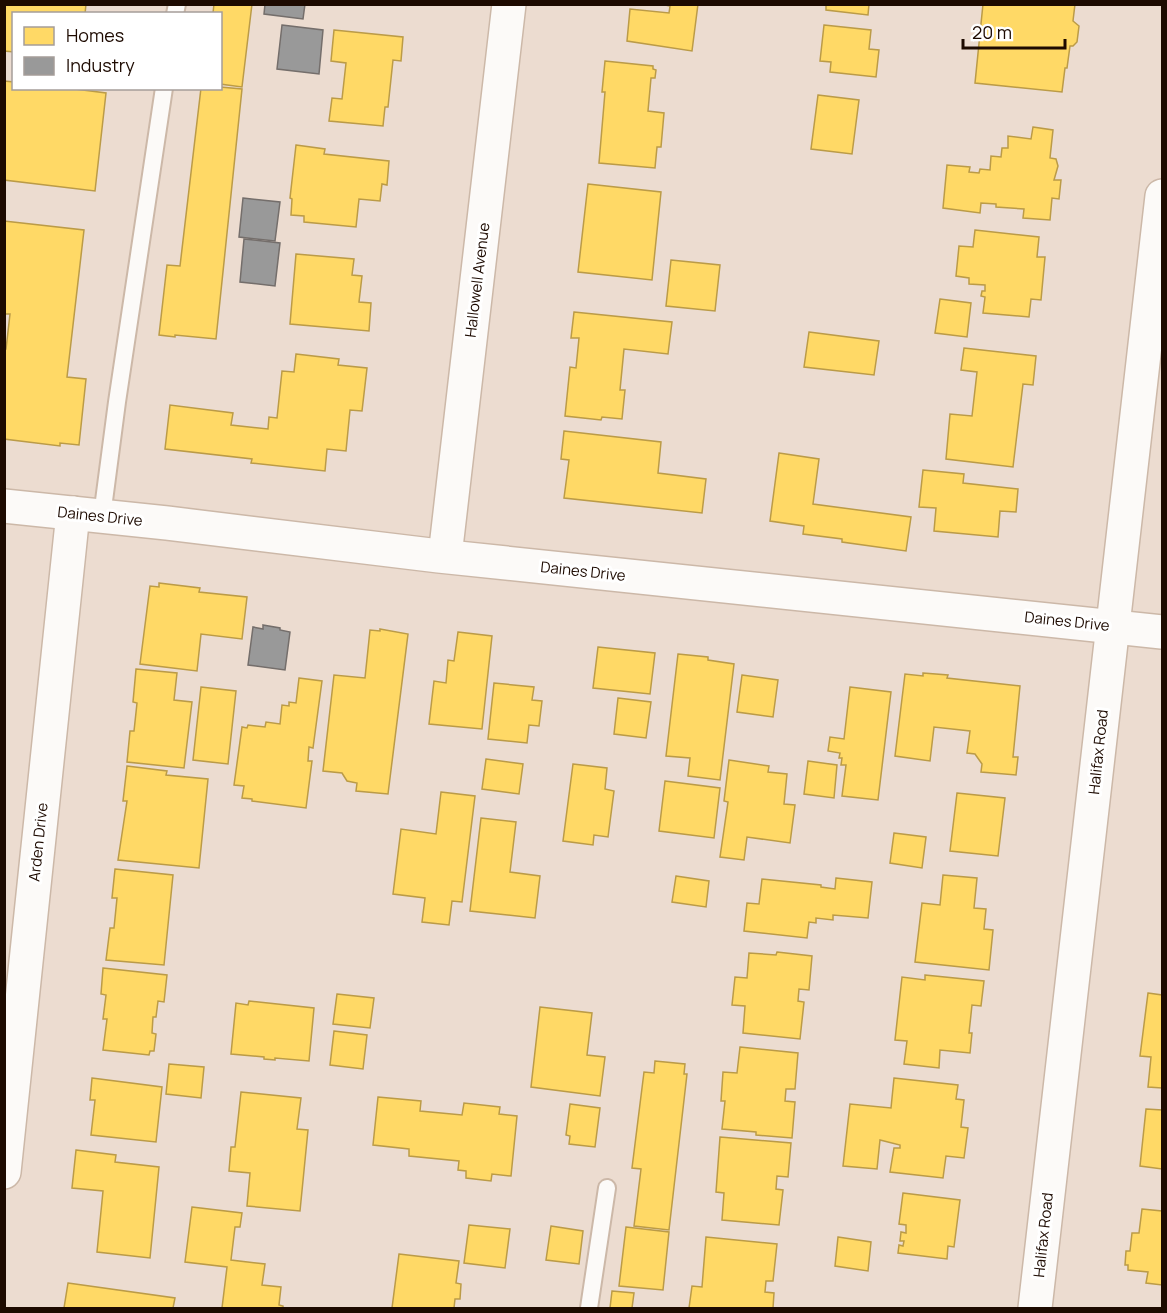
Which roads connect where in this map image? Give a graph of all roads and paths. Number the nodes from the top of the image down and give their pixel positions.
1 (509, 4) edge
2 (164, 90) edge
3 (1162, 196) edge
4 (4, 506) edge
5 (87, 514) junction
6 (446, 556) junction
7 (1113, 626) junction
8 (1162, 632) edge
9 (15, 972) edge
10 (4, 1172) edge
11 (607, 1188) dead end
12 (589, 1308) edge
13 (1035, 1308) edge

1 - 6 street, Hallowell Avenue
2 - 5 lane
3 - 7 street, Halifax Road
4 - 5 street, Daines Drive
5 - 6 street, Daines Drive
5 - 9 street, Arden Drive
6 - 7 street, Daines Drive
7 - 8 street, Daines Drive
7 - 13 street, Halifax Road
9 - 10 street, Arden Drive
11 - 12 lane

